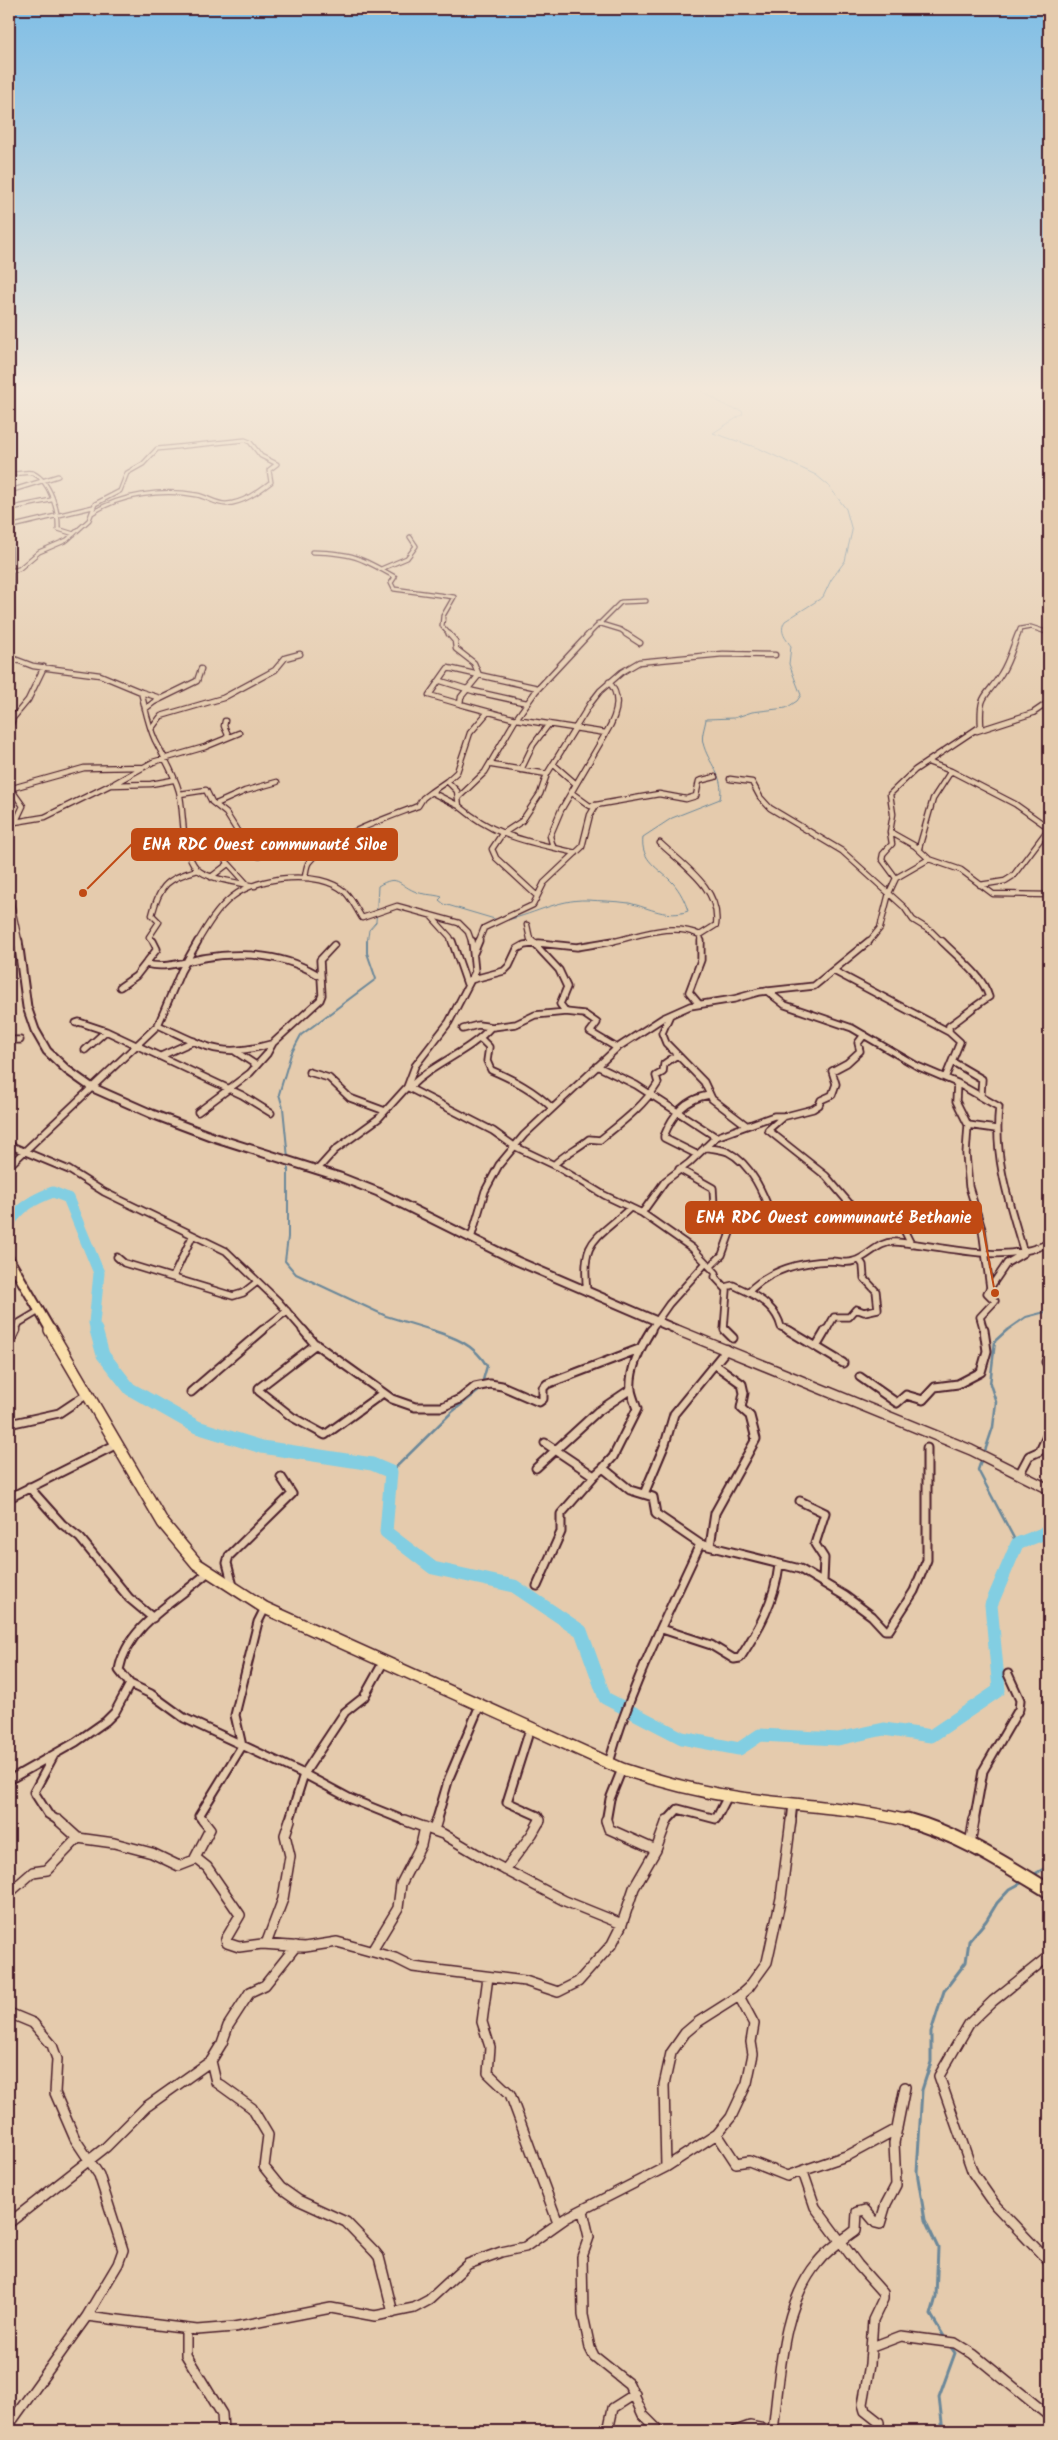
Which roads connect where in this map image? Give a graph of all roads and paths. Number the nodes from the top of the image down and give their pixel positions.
1 (32, 504) edge
2 (53, 504) edge
3 (96, 504) edge
4 (110, 504) edge
5 (12, 508) dead end
6 (93, 508) junction
7 (92, 513) junction
8 (59, 517) junction
9 (9, 527) edge
10 (74, 534) junction
11 (410, 537) dead end
12 (312, 552) dead end
13 (381, 569) junction
14 (10, 571) junction
15 (646, 601) dead end
16 (598, 623) junction
17 (9, 633) edge
18 (1049, 633) edge
19 (640, 643) dead end
20 (300, 654) dead end
21 (775, 655) dead end
22 (9, 657) edge
23 (44, 667) junction
24 (201, 669) dead end
25 (479, 675) junction
26 (441, 681) junction
27 (609, 682) junction
28 (538, 688) junction
29 (467, 689) junction
30 (141, 692) junction
31 (162, 698) junction
32 (1049, 702) edge
33 (527, 703) junction
34 (460, 705) junction
35 (145, 709) junction
36 (488, 712) junction
37 (516, 720) junction
38 (225, 721) dead end
39 (549, 724) junction
40 (152, 728) junction
41 (576, 728) junction
42 (9, 730) edge
43 (975, 731) junction
44 (240, 733) dead end
45 (606, 733) junction
46 (226, 738) junction
47 (166, 759) junction
48 (928, 762) junction
49 (553, 764) junction
50 (492, 765) junction
51 (144, 767) junction
52 (520, 770) junction
53 (951, 771) junction
54 (547, 774) junction
55 (715, 776) dead end
56 (730, 778) dead end
57 (173, 780) junction
58 (447, 781) junction
59 (277, 782) dead end
60 (576, 784) junction
61 (110, 785) junction
62 (10, 789) edge
63 (431, 792) junction
64 (572, 793) junction
65 (180, 794) junction
66 (459, 797) junction
67 (216, 804) junction
68 (596, 805) junction
69 (459, 806) junction
70 (16, 821) junction
71 (9, 823) edge
72 (1049, 828) edge
73 (890, 832) junction
74 (502, 834) junction
75 (240, 837) junction
76 (660, 843) dead end
77 (553, 847) junction
78 (919, 848) junction
79 (576, 853) junction
80 (259, 856) dead end
81 (929, 859) junction
82 (228, 863) junction
83 (198, 870) junction
84 (211, 877) junction
85 (305, 877) junction
86 (896, 878) junction
87 (247, 884) junction
88 (980, 885) junction
89 (255, 886) junction
90 (888, 893) junction
91 (536, 895) junction
92 (1049, 895) edge
93 (9, 896) edge
94 (429, 914) junction
95 (527, 925) dead end
96 (700, 935) junction
97 (534, 944) junction
98 (334, 945) dead end
99 (474, 953) junction
100 (187, 961) junction
101 (146, 964) junction
102 (834, 971) junction
103 (321, 977) junction
104 (469, 982) junction
105 (120, 987) dead end
106 (767, 991) junction
107 (699, 1004) junction
108 (566, 1012) junction
109 (670, 1015) junction
110 (76, 1023) dead end
111 (158, 1025) junction
112 (491, 1027) junction
113 (463, 1029) dead end
114 (106, 1031) junction
115 (949, 1032) junction
116 (864, 1035) junction
117 (482, 1039) junction
118 (9, 1040) edge
119 (20, 1040) dead end
120 (194, 1041) junction
121 (272, 1044) junction
122 (136, 1045) junction
123 (617, 1048) junction
124 (86, 1050) dead end
125 (236, 1052) junction
126 (677, 1055) junction
127 (161, 1056) junction
128 (953, 1062) junction
129 (256, 1065) junction
130 (597, 1066) junction
131 (309, 1072) dead end
132 (945, 1078) junction
133 (957, 1083) junction
134 (91, 1087) junction
135 (408, 1088) junction
136 (229, 1089) junction
137 (651, 1094) junction
138 (709, 1095) junction
139 (981, 1095) junction
140 (552, 1108) junction
141 (385, 1111) junction
142 (198, 1112) dead end
143 (271, 1113) dead end
144 (676, 1113) junction
145 (784, 1116) junction
146 (755, 1122) junction
147 (968, 1125) junction
148 (746, 1126) junction
149 (996, 1129) junction
150 (768, 1130) junction
151 (716, 1137) junction
152 (9, 1145) edge
153 (514, 1146) junction
154 (704, 1147) junction
155 (24, 1151) junction
156 (696, 1154) junction
157 (554, 1165) junction
158 (9, 1166) edge
159 (678, 1169) junction
160 (317, 1170) junction
161 (630, 1208) junction
162 (642, 1213) junction
163 (776, 1226) dead end
164 (194, 1234) junction
165 (471, 1238) junction
166 (1049, 1243) edge
167 (911, 1244) junction
168 (986, 1253) junction
169 (1024, 1253) junction
170 (117, 1257) dead end
171 (9, 1259) edge
172 (859, 1259) junction
173 (708, 1265) junction
174 (173, 1278) junction
175 (257, 1282) junction
176 (725, 1287) junction
177 (990, 1288) junction
178 (587, 1292) junction
179 (748, 1292) junction
180 (38, 1311) junction
181 (287, 1311) junction
182 (658, 1321) junction
183 (733, 1338) dead end
184 (9, 1344) edge
185 (316, 1344) junction
186 (816, 1347) junction
187 (727, 1349) junction
188 (640, 1350) junction
189 (1049, 1355) edge
190 (843, 1363) dead end
191 (717, 1366) junction
192 (1049, 1366) edge
193 (860, 1377) dead end
194 (631, 1389) junction
195 (191, 1392) dead end
196 (89, 1393) junction
197 (383, 1393) junction
198 (9, 1424) edge
199 (1049, 1432) edge
200 (545, 1443) dead end
201 (117, 1444) junction
202 (927, 1448) dead end
203 (555, 1450) junction
204 (536, 1468) dead end
205 (603, 1468) junction
206 (1020, 1474) junction
207 (594, 1476) junction
208 (281, 1477) dead end
209 (30, 1487) junction
210 (1049, 1488) edge
211 (644, 1494) junction
212 (9, 1498) edge
213 (800, 1502) dead end
214 (700, 1544) junction
215 (710, 1546) junction
216 (778, 1564) junction
217 (207, 1573) junction
218 (823, 1582) junction
219 (538, 1586) dead end
220 (234, 1590) junction
221 (265, 1608) junction
222 (153, 1618) junction
223 (662, 1629) junction
224 (384, 1661) junction
225 (1008, 1674) dead end
226 (130, 1684) junction
227 (480, 1705) junction
228 (530, 1729) junction
229 (242, 1746) junction
230 (54, 1756) junction
231 (609, 1763) junction
232 (622, 1769) junction
233 (304, 1774) junction
234 (9, 1780) edge
235 (728, 1796) junction
236 (793, 1803) junction
237 (425, 1827) junction
238 (434, 1830) junction
239 (78, 1838) junction
240 (970, 1845) junction
241 (656, 1850) junction
242 (195, 1858) junction
243 (505, 1870) junction
244 (1049, 1891) edge
245 (9, 1894) edge
246 (622, 1924) junction
247 (266, 1944) junction
248 (296, 1946) junction
249 (372, 1951) junction
250 (1049, 1956) edge
251 (488, 1977) junction
252 (739, 1996) junction
253 (9, 2014) edge
254 (211, 2061) junction
255 (905, 2087) dead end
256 (897, 2129) junction
257 (717, 2134) junction
258 (89, 2159) junction
259 (666, 2168) junction
260 (803, 2172) junction
261 (583, 2211) junction
262 (9, 2223) edge
263 (558, 2223) junction
264 (841, 2242) junction
265 (1049, 2262) edge
266 (393, 2314) junction
267 (87, 2316) junction
268 (186, 2329) junction
269 (872, 2348) junction
270 (635, 2394) junction
271 (1049, 2416) edge
272 (9, 2425) edge
273 (223, 2431) edge
274 (608, 2431) edge
275 (659, 2431) edge
276 (736, 2431) edge
277 (774, 2431) edge
278 (879, 2431) edge

1 - 5 street
2 - 8 street
3 - 6 street
4 - 7 street
6 - 7 street
6 - 8 street
7 - 10 street
8 - 9 street
8 - 10 street
9 - 14 main road
10 - 14 street
11 - 13 street
12 - 13 street
13 - 25 street
14 - 17 main road
15 - 16 street
16 - 19 street
16 - 28 street
18 - 43 street
20 - 40 street
21 - 27 street
22 - 23 street
23 - 30 street
23 - 42 street
24 - 31 street
25 - 26 street
25 - 28 street
25 - 29 street
26 - 29 street
26 - 34 street
27 - 41 street
27 - 45 street
28 - 33 street
29 - 33 street
29 - 34 street
30 - 31 street
30 - 35 street
31 - 35 street
32 - 43 street
33 - 37 street
34 - 36 street
35 - 40 street
36 - 37 street
36 - 58 street
37 - 39 street
37 - 50 street
38 - 46 street
39 - 41 street
39 - 52 street
40 - 47 street
41 - 45 street
41 - 49 street
43 - 48 street
44 - 46 street
45 - 60 street
46 - 47 street
47 - 51 street
47 - 57 street
48 - 53 street
48 - 73 street
49 - 54 street
49 - 60 street
50 - 52 street
50 - 66 street
51 - 61 street
51 - 62 street
52 - 54 street
53 - 72 street
53 - 78 street
54 - 74 street
55 - 68 street
56 - 90 street
57 - 61 street
57 - 65 street
58 - 63 street
58 - 66 street
59 - 67 street
60 - 64 street
61 - 70 street
62 - 70 street
63 - 69 street
63 - 85 street
64 - 68 street
64 - 77 street
65 - 67 street
65 - 83 street
66 - 69 street
67 - 75 street
68 - 79 street
69 - 74 street
70 - 71 street
72 - 88 street
73 - 78 street
73 - 86 street
74 - 77 street
74 - 91 street
75 - 80 street
75 - 82 street
76 - 96 street
77 - 79 street
78 - 81 street
79 - 91 street
81 - 86 street
81 - 88 street
82 - 84 street
82 - 87 street
83 - 84 street
83 - 101 street
84 - 87 street
85 - 89 street
85 - 94 street
86 - 90 street
87 - 89 street
88 - 92 street
89 - 100 street
90 - 102 street
90 - 115 street
91 - 99 street
93 - 134 main road
94 - 99 street
94 - 104 street
95 - 97 street
96 - 97 street
96 - 107 street
97 - 104 street
97 - 108 street
98 - 103 street
99 - 104 street
100 - 101 street
100 - 103 street
100 - 111 street
101 - 105 street
102 - 106 street
102 - 115 street
103 - 121 street
104 - 135 street
106 - 107 street
106 - 116 street
107 - 109 street
108 - 112 street
108 - 123 street
109 - 123 street
109 - 126 street
110 - 114 street
111 - 120 street
111 - 122 street
112 - 113 street
112 - 117 street
114 - 122 street
114 - 124 street
115 - 128 street
116 - 132 street
116 - 145 street
117 - 135 street
117 - 140 street
118 - 119 street
120 - 125 street
120 - 127 street
121 - 125 street
121 - 129 street
122 - 127 street
122 - 134 street
123 - 130 street
125 - 129 street
126 - 137 street
126 - 138 street
127 - 136 street
128 - 132 street
128 - 139 street
129 - 136 street
130 - 137 street
130 - 140 street
131 - 141 street
132 - 133 street
133 - 139 street
133 - 147 street
134 - 155 street
134 - 160 main road
135 - 141 street
135 - 153 street
136 - 142 street
136 - 143 street
137 - 144 street
137 - 157 street
138 - 144 street
138 - 148 street
139 - 149 street
140 - 153 street
141 - 160 street
144 - 151 street
144 - 156 street
145 - 146 street
145 - 150 street
146 - 148 street
146 - 150 street
147 - 149 street
147 - 168 street
148 - 151 street
149 - 169 street
150 - 167 street
151 - 154 street
152 - 155 street
153 - 157 street
153 - 165 street
154 - 156 street
154 - 163 street
155 - 158 street
155 - 164 street
156 - 159 street
157 - 161 street
159 - 162 street
159 - 173 street
160 - 165 main road
161 - 162 street
161 - 178 street
162 - 173 street
164 - 174 street
164 - 175 street
165 - 178 main road
166 - 169 street
167 - 168 street
167 - 172 street
168 - 169 street
168 - 177 street
169 - 177 street
170 - 174 street
171 - 180 highway
172 - 179 street
172 - 186 street
173 - 176 street
173 - 182 street
174 - 175 street
175 - 181 street
176 - 179 street
176 - 183 street
177 - 193 street
178 - 182 main road
179 - 186 street
180 - 184 street
180 - 196 highway
181 - 185 street
181 - 195 street
182 - 187 main road
182 - 188 street
185 - 197 street
185 - 197 street
186 - 190 street
187 - 191 street
187 - 206 main road
188 - 194 street
188 - 197 street
189 - 192 street
191 - 211 street
191 - 215 street
194 - 203 street
194 - 205 street
196 - 198 street
196 - 201 highway
199 - 206 street
200 - 203 street
201 - 209 street
201 - 217 highway
202 - 218 street
203 - 204 street
203 - 207 street
205 - 207 street
205 - 211 street
206 - 210 main road
207 - 219 street
208 - 220 street
209 - 212 street
209 - 222 street
211 - 214 street
213 - 218 street
214 - 215 street
214 - 223 street
215 - 216 street
216 - 218 street
216 - 223 street
217 - 220 highway
217 - 222 street
220 - 221 highway
221 - 224 highway
221 - 229 street
222 - 226 street
223 - 231 street
224 - 227 highway
224 - 233 street
225 - 240 street
226 - 229 street
226 - 230 street
227 - 228 highway
227 - 238 street
228 - 231 highway
228 - 243 street
229 - 233 street
229 - 242 street
230 - 234 street
230 - 239 street
231 - 232 highway
232 - 235 highway
232 - 241 street
233 - 237 street
233 - 247 street
235 - 236 highway
235 - 241 street
236 - 240 highway
236 - 252 street
237 - 238 street
237 - 249 street
238 - 243 street
239 - 242 street
239 - 245 street
240 - 244 highway
241 - 246 street
242 - 247 street
243 - 246 street
246 - 251 street
247 - 248 street
248 - 249 street
248 - 254 street
249 - 251 street
250 - 265 street
251 - 263 street
252 - 257 street
252 - 259 street
253 - 258 street
254 - 258 street
254 - 266 street
255 - 256 street
256 - 260 street
256 - 264 street
257 - 259 street
257 - 260 street
258 - 262 street
258 - 267 street
259 - 261 street
260 - 264 street
261 - 263 street
261 - 270 street
263 - 266 street
264 - 269 street
264 - 277 street
266 - 268 street
267 - 268 street
267 - 272 street
268 - 273 street
269 - 271 street
269 - 278 street
270 - 274 street
270 - 275 street
276 - 277 street

